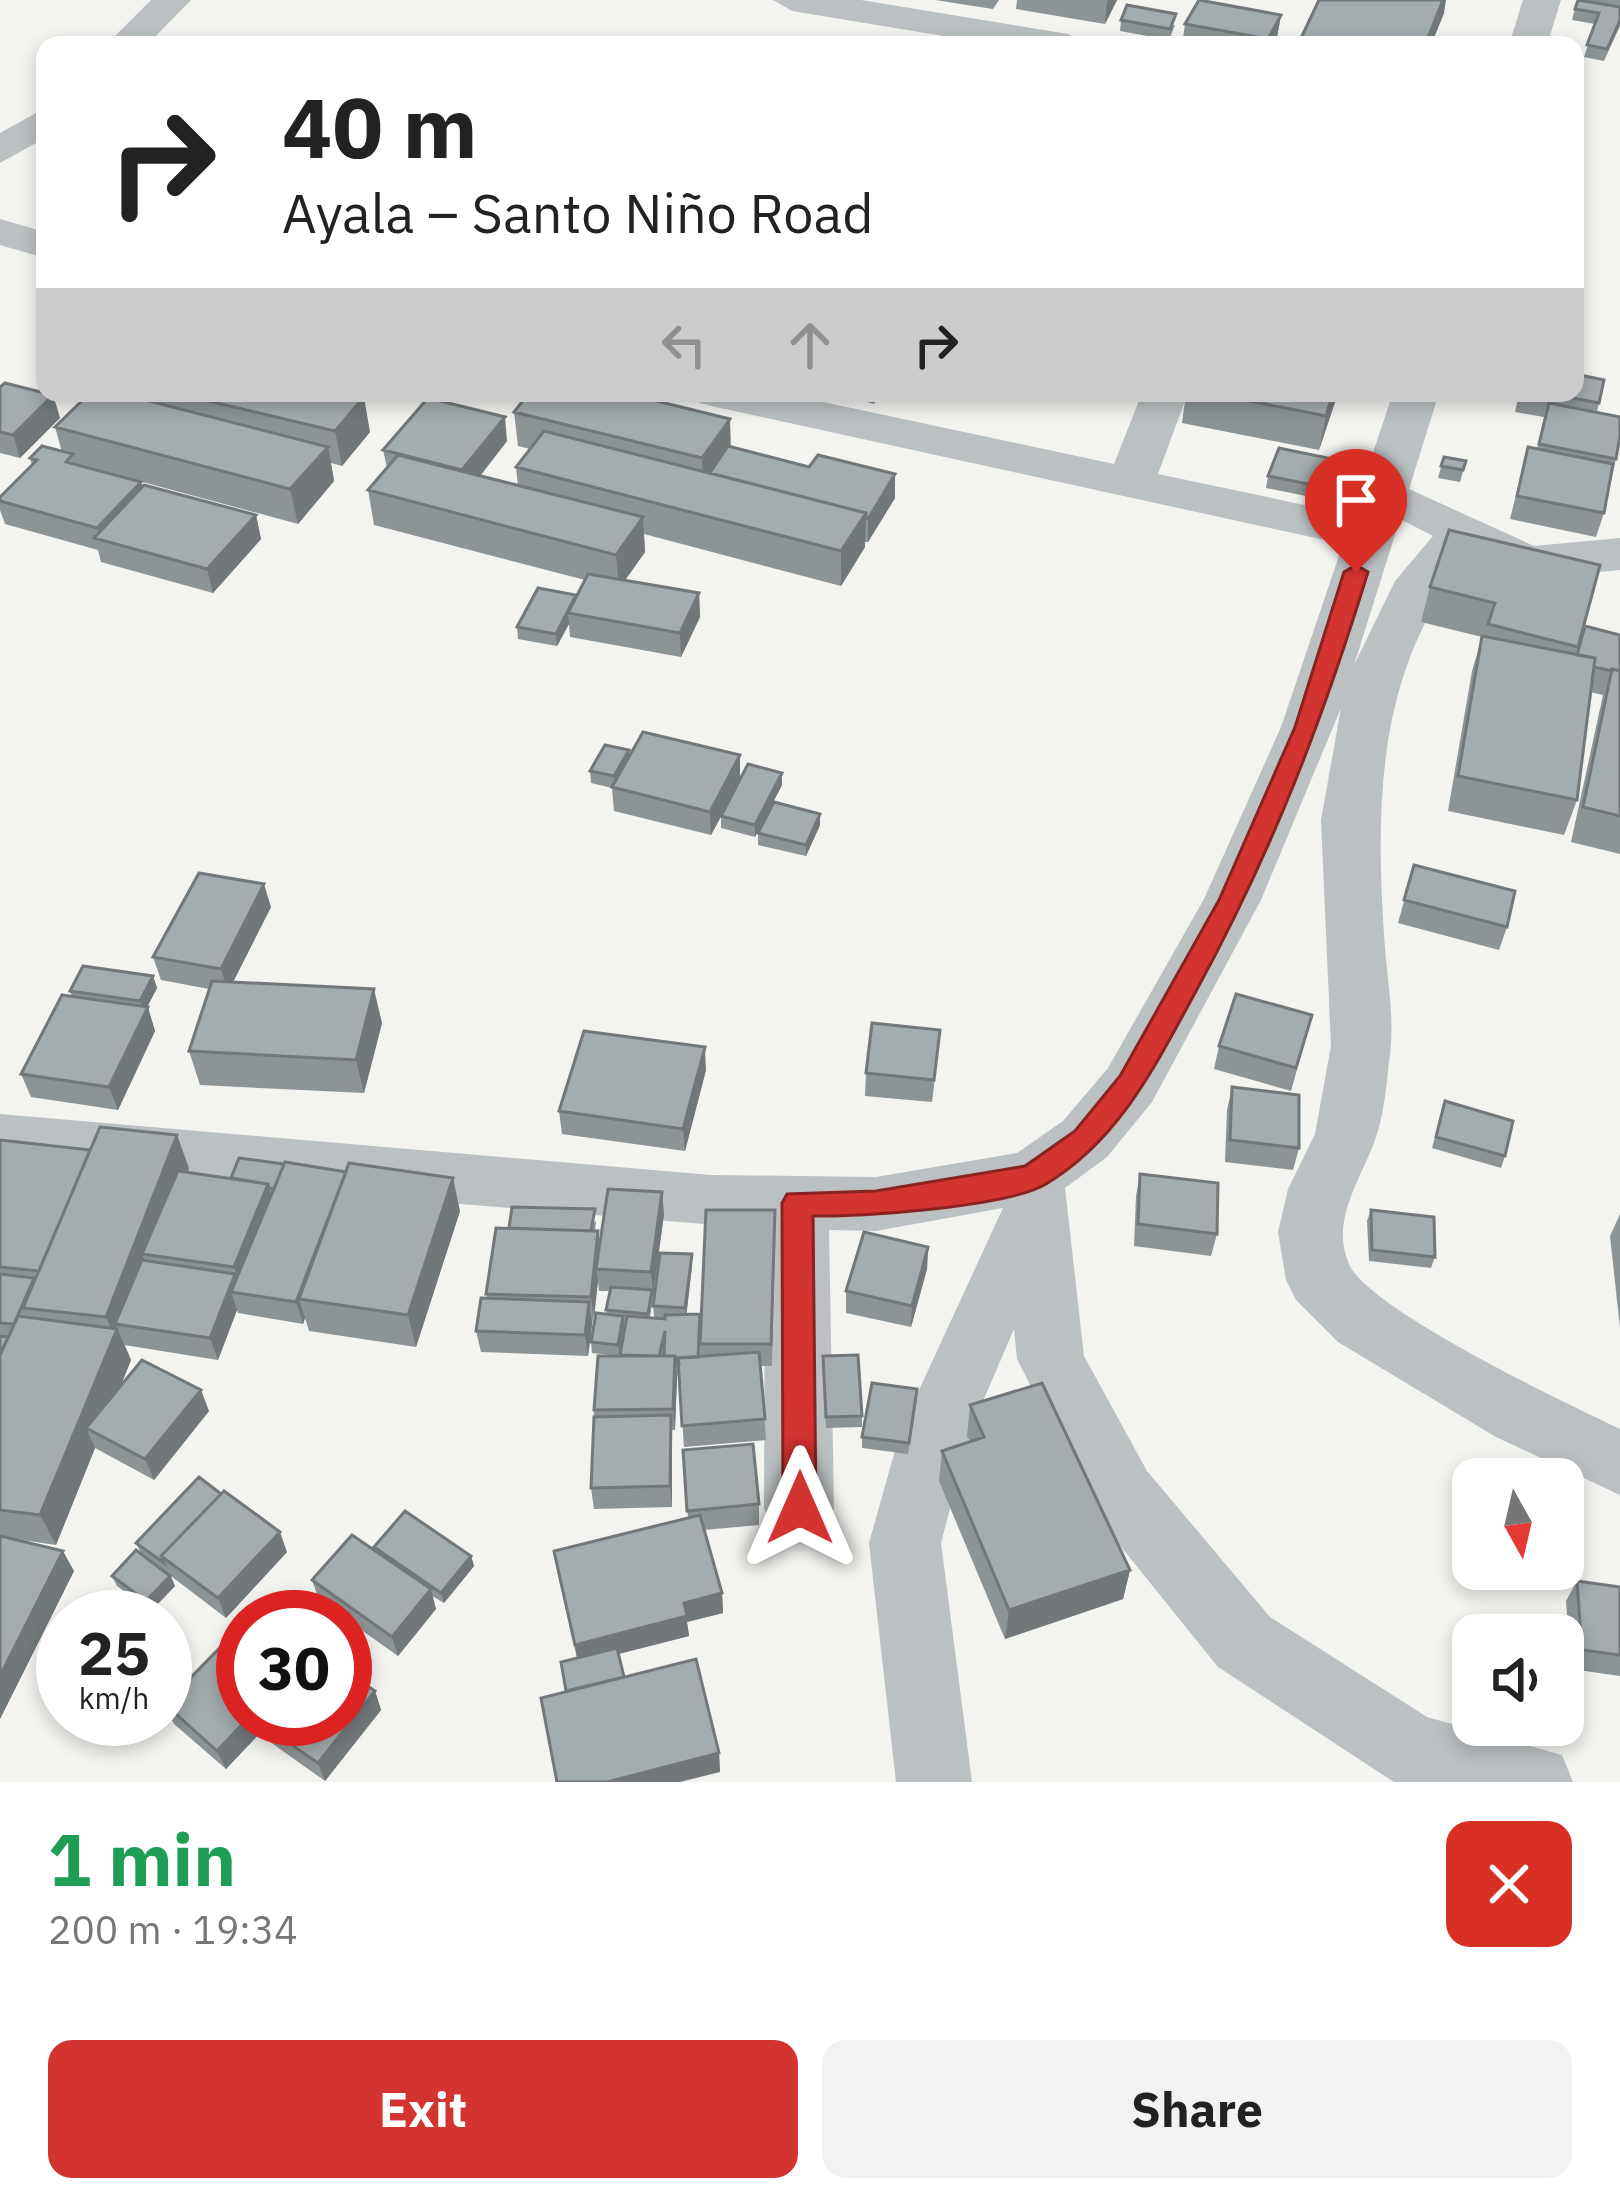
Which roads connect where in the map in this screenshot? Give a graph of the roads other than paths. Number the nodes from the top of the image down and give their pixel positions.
1 (172, 0) edge
2 (792, 0) edge
3 (1542, 0) edge
4 (134, 36) edge
5 (1013, 36) edge
6 (1531, 36) edge
7 (36, 126) edge
8 (0, 151) edge
9 (0, 232) edge
10 (36, 242) edge
11 (758, 402) edge
12 (1162, 402) edge
13 (1413, 402) edge
14 (1131, 482) junction
15 (1375, 515) junction
16 (1462, 533) junction
17 (1620, 554) edge
18 (0, 1140) edge
19 (1032, 1197) junction
20 (797, 1203) junction
21 (1620, 1463) edge
22 (800, 1508) dead end
23 (934, 1782) edge
24 (1535, 1782) edge

1 - 4 street
2 - 5 street
3 - 6 street
7 - 8 street
9 - 10 street
11 - 14 street
12 - 14 street
13 - 15 street
14 - 15 street
15 - 16 street
15 - 19 street
16 - 17 street
16 - 21 street
18 - 20 street
19 - 20 street
19 - 23 street
19 - 24 street
20 - 22 street

